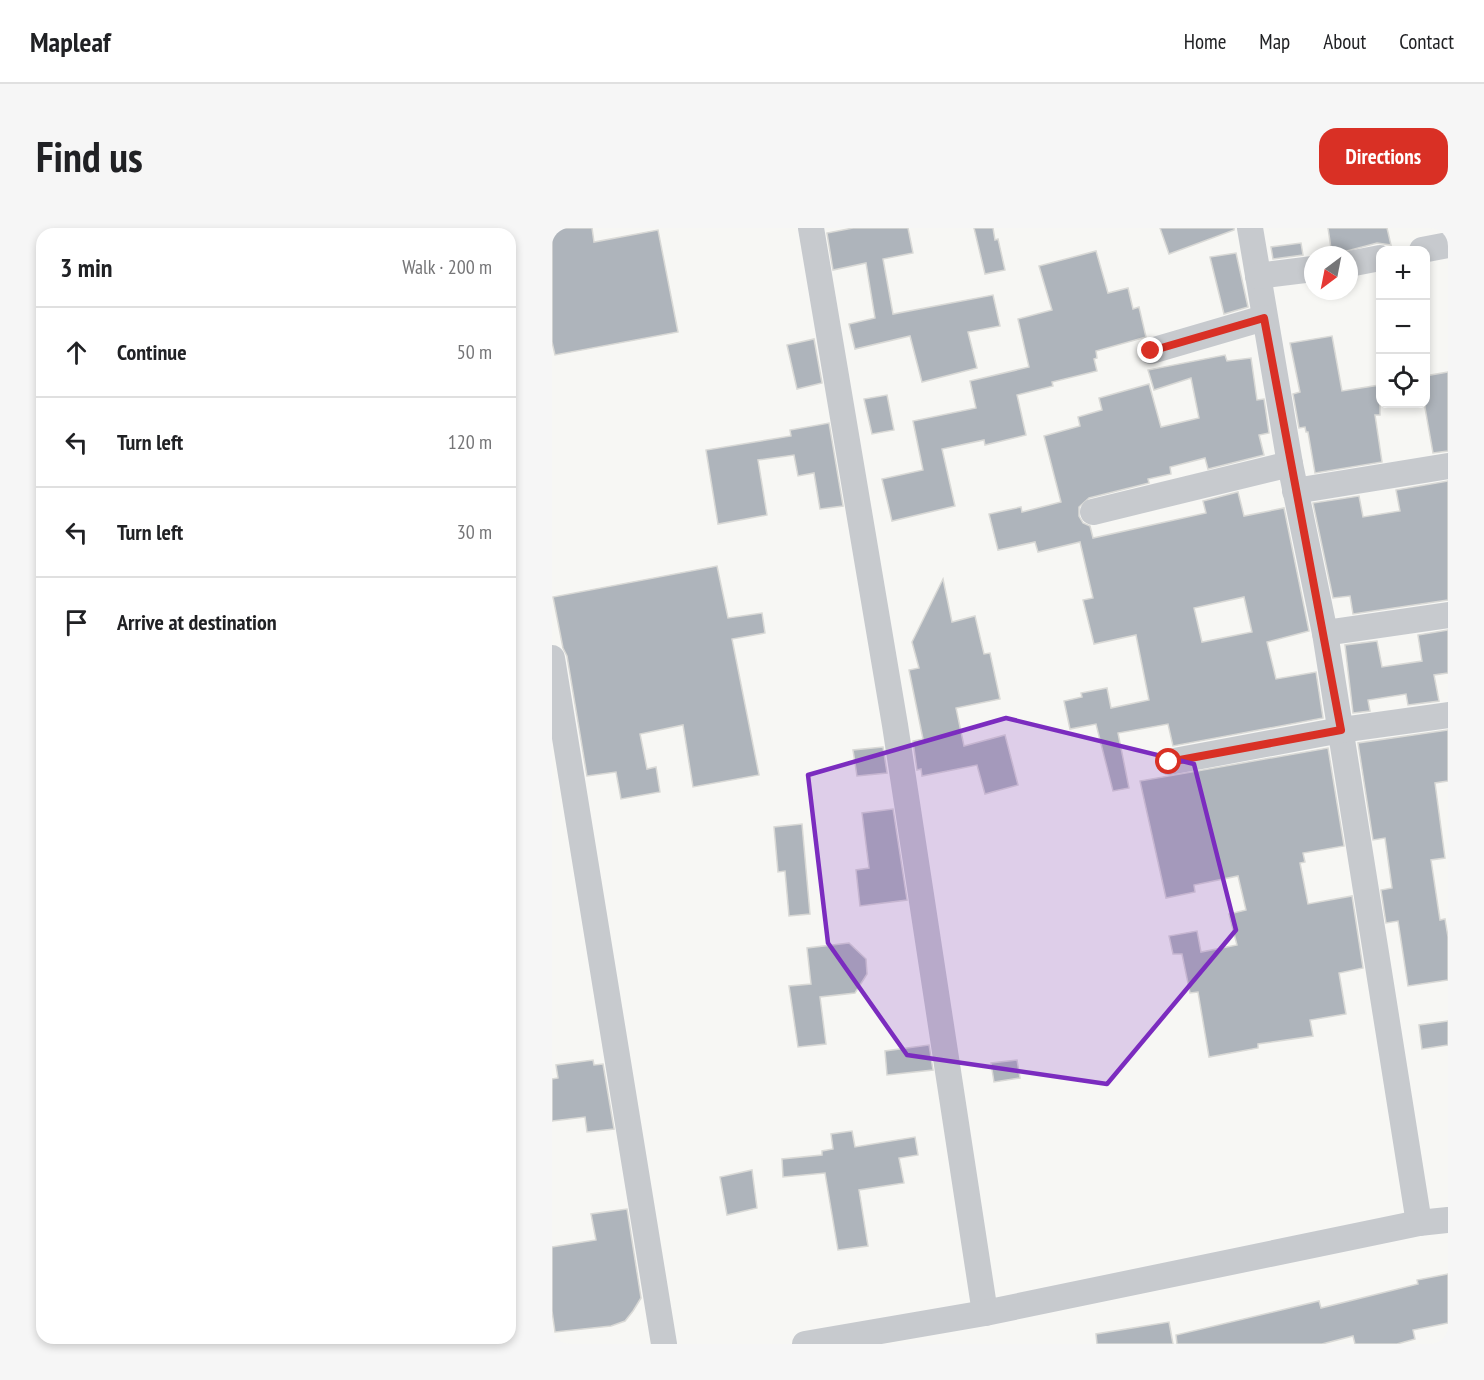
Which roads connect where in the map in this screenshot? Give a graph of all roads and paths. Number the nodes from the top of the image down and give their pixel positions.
1 (812, 228) edge
2 (1250, 228) edge
3 (1448, 246) edge
4 (1430, 249) edge
5 (1376, 259) edge
6 (1358, 262) edge
7 (1304, 270) edge
8 (1258, 276) junction
9 (1264, 318) junction
10 (1151, 351) dead end
11 (1290, 464) junction
12 (1448, 466) edge
13 (1295, 491) junction
14 (1093, 512) dead end
15 (1448, 615) edge
16 (1325, 633) junction
17 (552, 658) edge
18 (1448, 715) edge
19 (1341, 730) junction
20 (1169, 762) dead end
21 (1448, 1220) edge
22 (1419, 1223) junction
23 (985, 1313) junction
24 (664, 1344) edge
25 (805, 1344) edge

1 - 23 street
2 - 8 street
3 - 4 street
5 - 6 street
7 - 8 street
8 - 9 street
9 - 10 street
9 - 11 street
11 - 13 street
11 - 14 street
12 - 13 street
13 - 16 street
15 - 16 street
16 - 19 street
17 - 24 street
18 - 19 street
19 - 20 street
19 - 22 street
21 - 22 street
22 - 23 street
23 - 25 street

